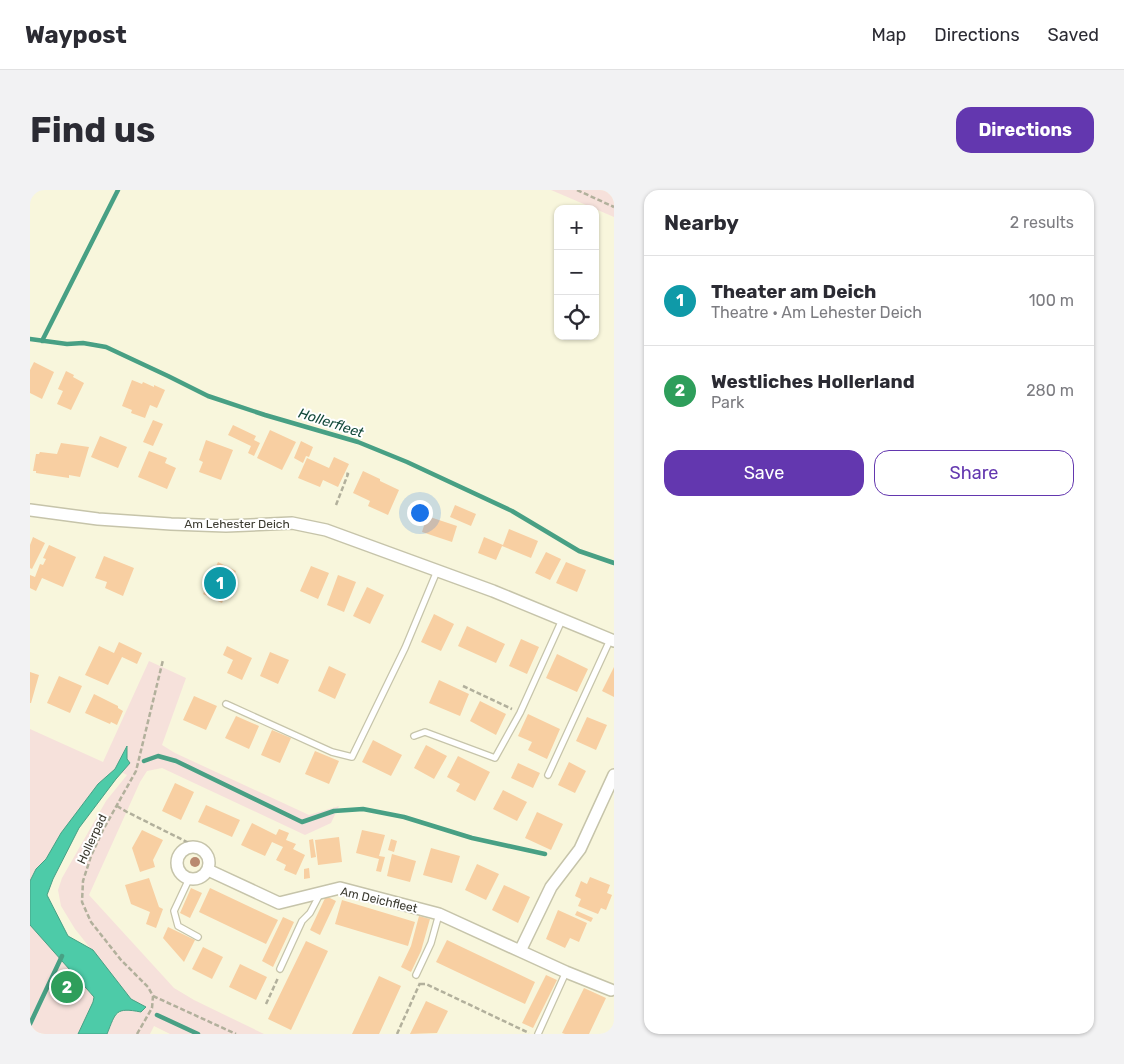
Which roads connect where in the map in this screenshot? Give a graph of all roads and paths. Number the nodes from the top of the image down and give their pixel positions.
1 (577, 190) edge
2 (614, 207) edge
3 (344, 473) dead end
4 (336, 505) dead end
5 (30, 510) edge
6 (437, 571) junction
7 (562, 620) junction
8 (612, 640) edge
9 (163, 660) dead end
10 (463, 686) dead end
11 (226, 704) dead end
12 (520, 713) junction
13 (414, 736) dead end
14 (548, 775) dead end
15 (614, 775) edge
16 (117, 806) junction
17 (194, 846) junction
18 (208, 870) junction
19 (189, 879) junction
20 (320, 893) junction
21 (439, 914) junction
22 (198, 937) dead end
23 (520, 950) junction
24 (280, 969) joint
25 (566, 972) junction
26 (416, 975) joint
27 (420, 984) junction
28 (611, 990) dead end
29 (153, 996) junction
30 (266, 1004) dead end
31 (137, 1034) edge
32 (236, 1034) edge
33 (397, 1034) edge
34 (530, 1034) edge
35 (538, 1034) edge

1 - 2 path
3 - 4 path
5 - 6 street, Am Lehester Deich
6 - 7 street, Am Lehester Deich
6 - 11 lane
7 - 8 street, Am Lehester Deich
7 - 12 lane
8 - 14 lane
9 - 16 path, Hollerpad
10 - 12 path
12 - 13 lane
15 - 23 street
16 - 17 path
16 - 29 path, Hollerpad
17 - 18 street
17 - 19 street
18 - 19 street
18 - 20 street, Am Deichfleet
19 - 22 lane
20 - 21 street, Am Deichfleet
20 - 24 lane
21 - 23 street, Am Deichfleet
21 - 26 lane
23 - 25 street, Am Deichfleet
24 - 30 path
25 - 28 street, Am Deichfleet
25 - 35 lane
26 - 27 path
27 - 33 path
27 - 34 path
29 - 31 path
29 - 32 path

